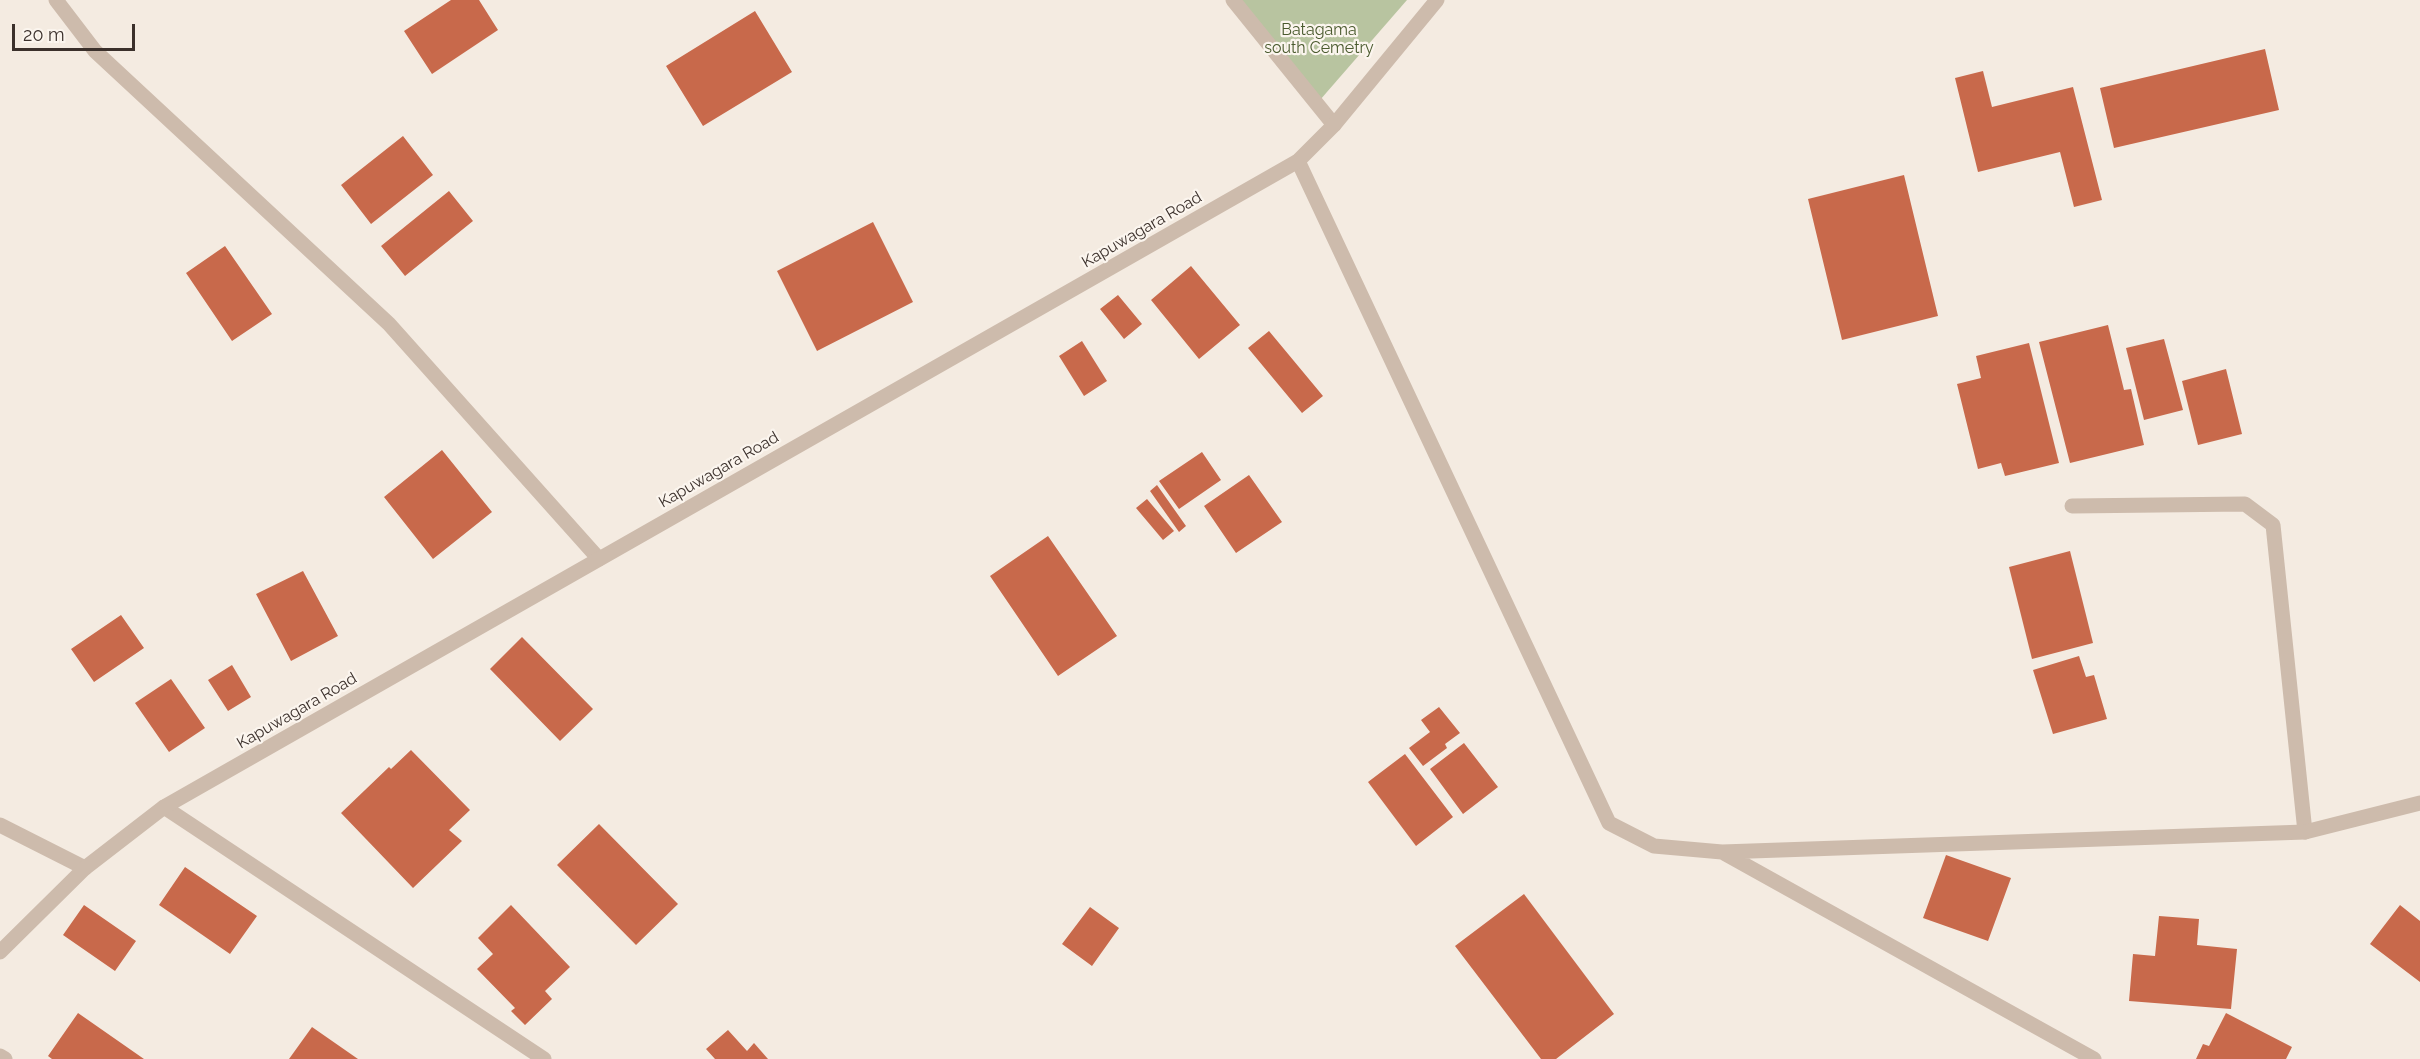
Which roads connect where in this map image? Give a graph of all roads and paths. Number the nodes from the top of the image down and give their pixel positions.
1 (56, 0) edge
2 (1233, 0) edge
3 (1437, 0) edge
4 (1334, 125) junction
5 (1299, 161) junction
6 (2072, 506) dead end
7 (599, 559) junction
8 (2420, 803) edge
9 (164, 807) junction
10 (0, 825) edge
11 (2306, 832) junction
12 (1722, 852) junction
13 (85, 868) junction
14 (0, 952) edge
15 (0, 1056) edge
16 (5, 1059) edge
17 (544, 1059) edge
18 (2094, 1059) edge

1 - 7 street
2 - 4 street
3 - 4 street, Kapuwagara Road
4 - 5 street, Kapuwagara Road
5 - 7 street, Kapuwagara Road
5 - 12 street
6 - 11 street
7 - 9 street, Kapuwagara Road
8 - 11 street
9 - 13 street, Kapuwagara Road
9 - 17 street
10 - 13 street
11 - 12 street
12 - 18 street
13 - 14 street, Kapuwagara Road
15 - 16 street

